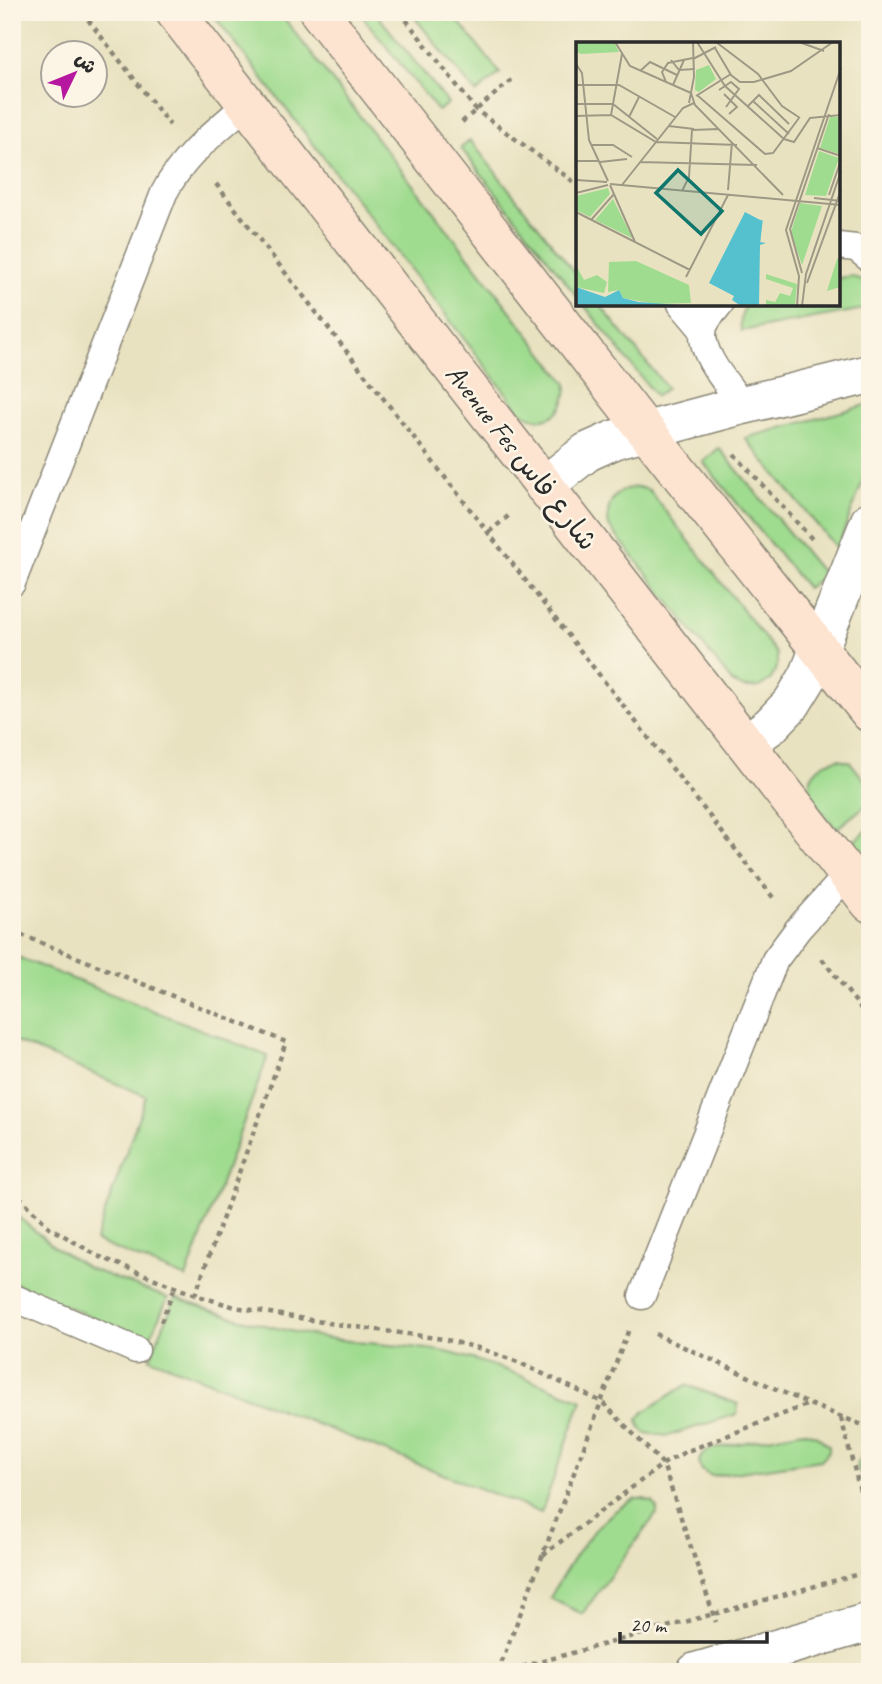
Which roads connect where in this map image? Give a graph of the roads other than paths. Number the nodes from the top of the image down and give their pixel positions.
1 (175, 12) edge
2 (319, 12) edge
3 (247, 104) junction
4 (840, 246) edge
5 (870, 259) edge
6 (683, 306) edge
7 (718, 306) edge
8 (703, 330) junction
9 (870, 374) edge
10 (743, 405) junction
11 (646, 431) junction
12 (544, 486) junction
13 (870, 521) edge
14 (12, 583) edge
15 (819, 648) junction
16 (870, 713) edge
17 (746, 743) junction
18 (859, 888) edge
19 (642, 1296) road end
20 (12, 1297) edge
21 (136, 1350) dead end
22 (870, 1622) edge
23 (713, 1667) edge

1 - 3 main road, Avenue Fes شارع فاس
2 - 11 main road
3 - 12 main road, Avenue Fes شارع فاس
3 - 14 lane
4 - 5 lane
6 - 8 lane
7 - 8 lane
8 - 10 lane
9 - 10 street
10 - 11 street
11 - 12 street
11 - 15 main road
12 - 17 main road, Avenue Fes شارع فاس
13 - 15 street
15 - 16 main road
15 - 17 street
17 - 18 main road, Avenue Fes شارع فاس
18 - 19 lane
20 - 21 lane
22 - 23 street

